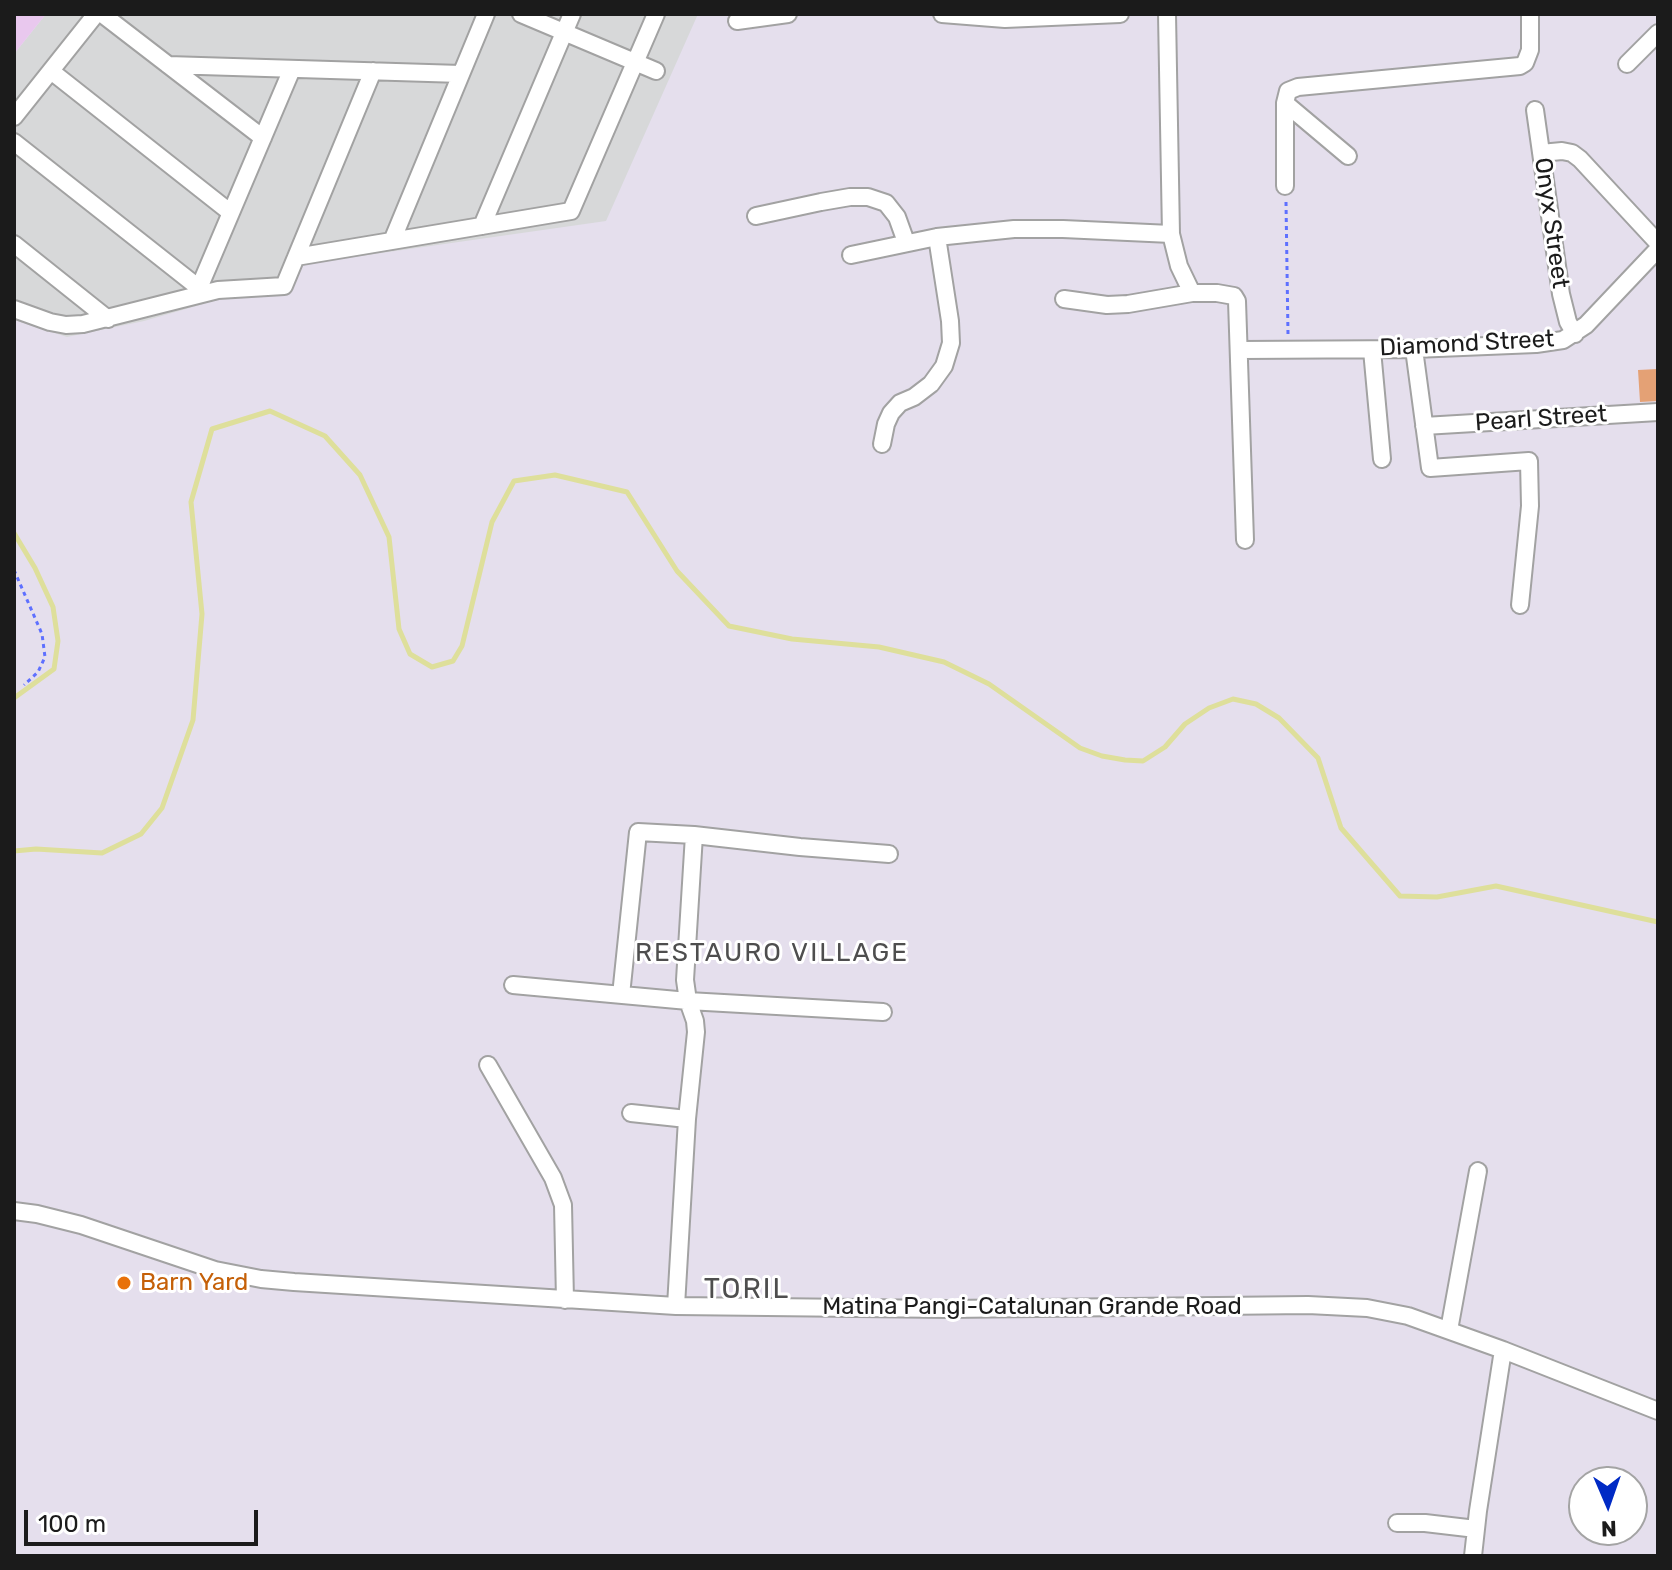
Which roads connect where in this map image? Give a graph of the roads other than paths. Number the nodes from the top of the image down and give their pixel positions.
1 (99, 14) edge
2 (486, 14) edge
3 (521, 14) edge
4 (572, 14) edge
5 (656, 14) edge
6 (788, 14) edge
7 (942, 14) edge
8 (1120, 14) edge
9 (1167, 14) edge
10 (1530, 14) edge
11 (737, 21) dead end
12 (565, 32) junction
13 (1658, 33) edge
14 (635, 62) junction
15 (1627, 64) dead end
16 (168, 65) junction
17 (292, 69) junction
18 (51, 71) junction
19 (373, 71) junction
20 (656, 71) dead end
21 (461, 74) junction
22 (1285, 103) junction
23 (1535, 110) dead end
24 (14, 117) edge
25 (263, 138) junction
26 (14, 142) edge
27 (1541, 153) junction
28 (1348, 156) dead end
29 (1285, 186) road end
30 (231, 213) junction
31 (756, 216) dead end
32 (482, 226) junction
33 (1171, 234) junction
34 (937, 237) junction
35 (392, 241) junction
36 (906, 242) junction
37 (1658, 243) edge
38 (14, 244) edge
39 (1658, 249) edge
40 (851, 255) dead end
41 (296, 257) junction
42 (200, 291) junction
43 (1192, 293) junction
44 (1064, 299) dead end
45 (14, 309) edge
46 (108, 319) junction
47 (1575, 334) junction
48 (1414, 349) junction
49 (1240, 350) junction
50 (1372, 350) junction
51 (1658, 412) edge
52 (1424, 426) junction
53 (882, 444) dead end
54 (1382, 459) dead end
55 (1245, 540) dead end
56 (1520, 605) dead end
57 (694, 835) junction
58 (889, 854) dead end
59 (513, 985) dead end
60 (621, 995) junction
61 (688, 1001) junction
62 (883, 1012) dead end
63 (488, 1065) dead end
64 (631, 1113) dead end
65 (687, 1119) junction
66 (1478, 1171) dead end
67 (14, 1211) edge
68 (565, 1300) junction
69 (676, 1306) junction
70 (1449, 1330) junction
71 (1503, 1350) junction
72 (1658, 1411) edge
73 (1397, 1523) dead end
74 (1476, 1529) junction
75 (1473, 1556) edge

1 - 16 street
1 - 18 street
2 - 21 street
3 - 12 street
4 - 12 street
5 - 14 street
6 - 11 street
7 - 8 street
9 - 33 street
10 - 22 street
12 - 14 street
12 - 32 street
13 - 15 street
14 - 20 street
14 - 32 street
16 - 17 street
16 - 25 street
17 - 19 street
17 - 25 street
18 - 24 street
18 - 30 street
19 - 21 street
19 - 41 street
21 - 35 street
22 - 28 street
22 - 29 street
23 - 27 street, Onyx Street
25 - 30 street
26 - 42 street
27 - 37 street
27 - 47 street, Onyx Street
30 - 42 street
31 - 36 street
32 - 35 street
33 - 34 street
33 - 43 street
34 - 36 street
34 - 53 street
35 - 41 street
36 - 40 street
38 - 46 street
39 - 47 street, Diamond Street
41 - 42 street
42 - 46 street
43 - 44 street
43 - 49 street
45 - 46 street
47 - 48 street, Diamond Street
48 - 50 street, Diamond Street
48 - 52 street
49 - 50 street, Diamond Street
49 - 55 street
50 - 54 street
51 - 52 street, Pearl Street
52 - 56 street
57 - 58 street
57 - 60 street
57 - 61 street
59 - 60 street
60 - 61 street
61 - 62 street
61 - 65 street
63 - 68 street
64 - 65 street
65 - 69 street
66 - 70 street
67 - 68 street, Matina Pangi-Catalunan Grande Road
68 - 69 street, Matina Pangi-Catalunan Grande Road
69 - 70 street, Matina Pangi-Catalunan Grande Road
70 - 71 street, Matina Pangi-Catalunan Grande Road
71 - 72 street, Matina Pangi-Catalunan Grande Road
71 - 74 street
73 - 74 street
74 - 75 street

